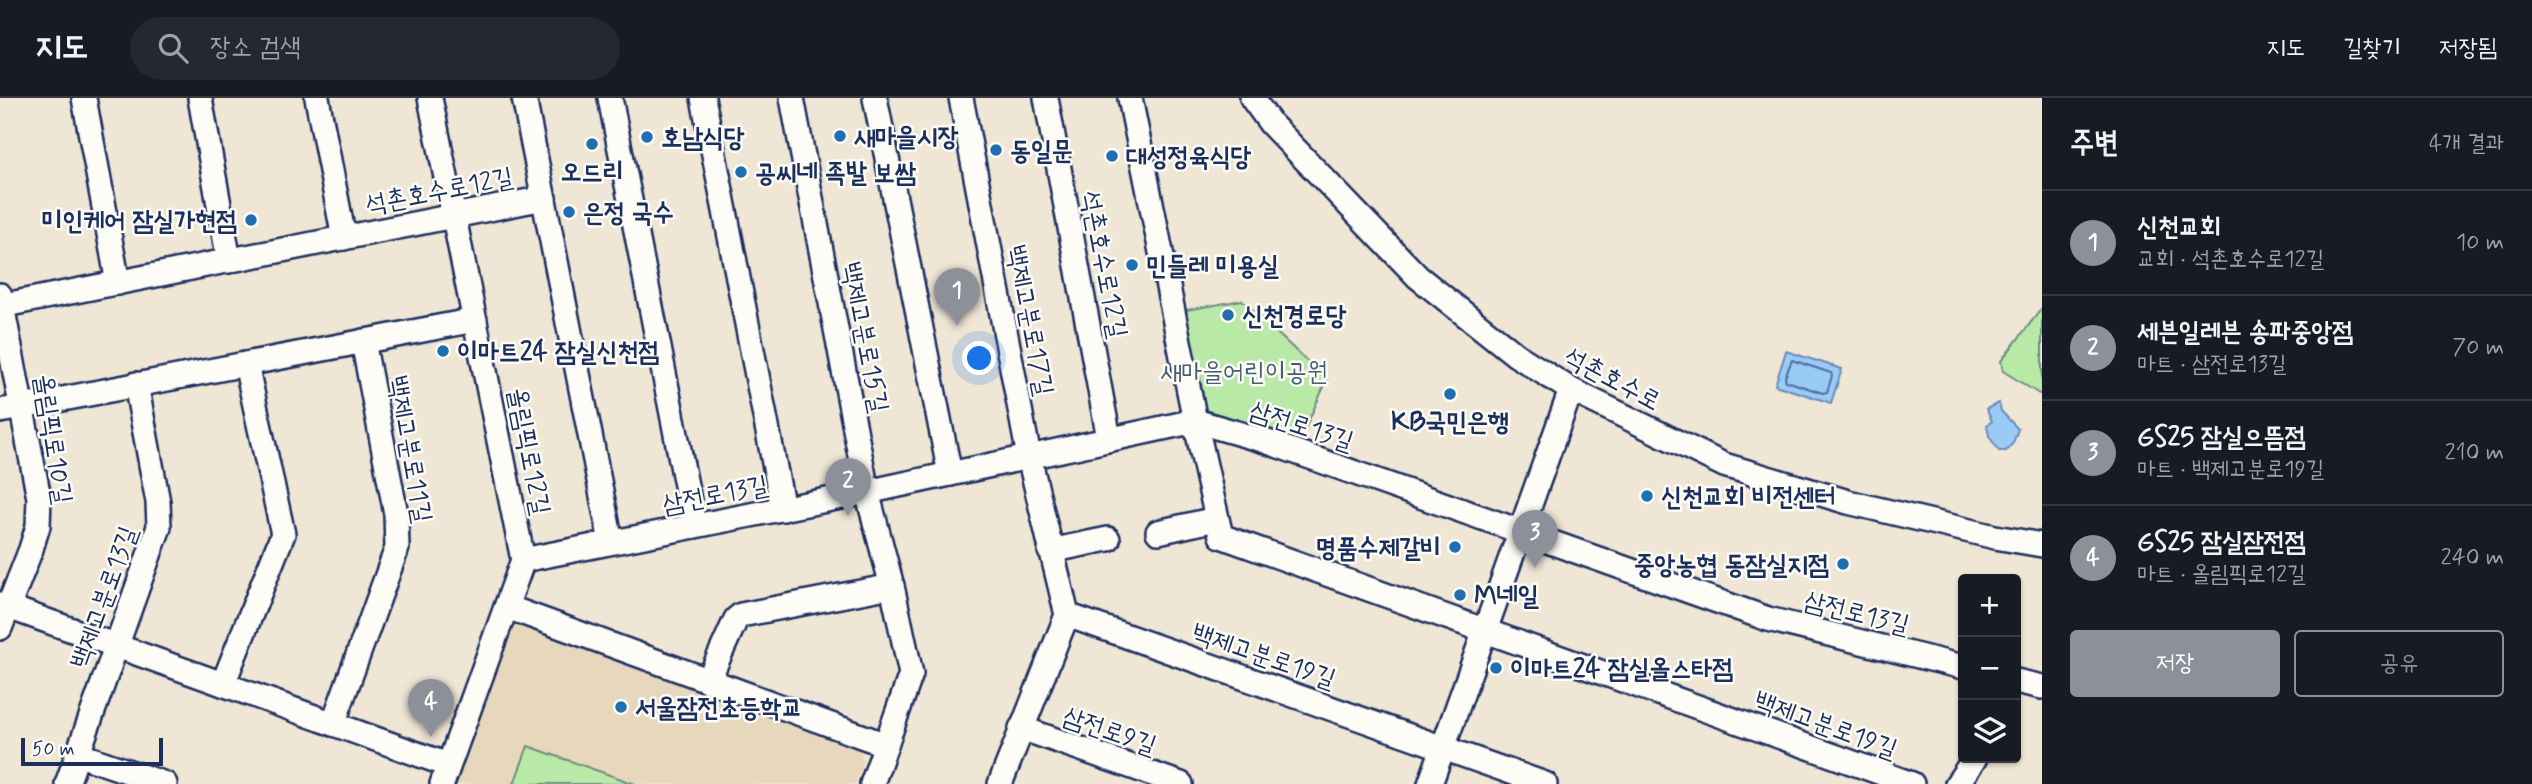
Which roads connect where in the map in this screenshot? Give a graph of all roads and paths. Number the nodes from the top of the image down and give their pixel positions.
1 (84, 98) edge
2 (200, 98) edge
3 (317, 98) edge
4 (430, 98) edge
5 (524, 98) edge
6 (610, 98) edge
7 (703, 98) edge
8 (792, 98) edge
9 (875, 98) edge
10 (961, 98) edge
11 (1046, 98) edge
12 (1130, 98) edge
13 (1252, 98) edge
14 (544, 198) junction
15 (454, 216) junction
16 (344, 238) junction
17 (229, 261) junction
18 (118, 283) junction
19 (1, 302) edge
20 (475, 320) junction
21 (363, 341) junction
22 (246, 364) junction
23 (136, 384) junction
24 (1571, 390) junction
25 (11, 408) edge
26 (1195, 421) junction
27 (1109, 439) junction
28 (1029, 457) junction
29 (950, 474) junction
30 (867, 492) junction
31 (783, 509) junction
32 (1216, 519) junction
33 (694, 526) junction
34 (1520, 530) junction
35 (1158, 532) dead end
36 (1108, 539) dead end
37 (611, 542) junction
38 (2042, 545) edge
39 (1050, 551) junction
40 (523, 560) junction
41 (892, 586) junction
42 (507, 607) junction
43 (3, 613) edge
44 (1067, 615) junction
45 (1484, 631) junction
46 (116, 646) junction
47 (1958, 666) edge
48 (708, 681) junction
49 (223, 684) junction
50 (333, 724) junction
51 (1021, 728) junction
52 (886, 745) junction
53 (1443, 748) junction
54 (77, 754) junction
55 (1972, 763) edge
56 (445, 775) edge
57 (67, 784) edge
58 (164, 784) edge
59 (872, 784) edge
60 (1000, 784) edge
61 (1181, 784) edge
62 (1430, 784) edge
63 (1545, 784) edge
64 (1913, 784) edge
65 (1957, 784) edge

1 - 18 street
2 - 17 street
3 - 16 street
4 - 15 street, 올림픽로12길
5 - 14 street
6 - 33 street
7 - 31 street
8 - 30 street, 백제고분로15길
9 - 29 street
10 - 28 street, 백제고분로17길
11 - 27 street, 석촌호수로12길
12 - 26 street
13 - 24 street, 석촌호수로
14 - 15 street, 석촌호수로12길
14 - 37 street, 석촌호수로12길
15 - 16 street, 석촌호수로12길
15 - 20 street, 올림픽로12길
16 - 17 street, 석촌호수로12길
17 - 18 street, 석촌호수로12길
18 - 19 street, 석촌호수로12길
19 - 25 street, 올림픽로10길
20 - 21 street
20 - 40 street, 올림픽로12길
21 - 22 street
21 - 50 street, 백제고분로11길
22 - 23 street
22 - 49 street
23 - 25 street
23 - 46 street, 백제고분로13길
24 - 34 street
24 - 38 street, 석촌호수로
25 - 43 street, 올림픽로10길
26 - 27 street, 삼전로13길
26 - 32 street
26 - 34 street, 삼전로13길
27 - 28 street, 삼전로13길
28 - 29 street, 삼전로13길
28 - 39 street, 백제고분로17길
29 - 30 street, 삼전로13길
30 - 31 street, 삼전로13길
30 - 41 street, 백제고분로15길
31 - 33 street, 삼전로13길
32 - 35 street
32 - 45 street, 백제고분로19길
33 - 37 street, 삼전로13길
34 - 45 street
34 - 47 street, 삼전로13길
36 - 39 street
37 - 40 street, 삼전로13길
39 - 44 street, 백제고분로17길
40 - 42 street
41 - 48 street
41 - 52 street, 백제고분로15길
42 - 48 street
42 - 56 street
43 - 46 street
44 - 51 street
44 - 53 street, 백제고분로19길
45 - 53 street
45 - 64 street, 백제고분로19길
46 - 49 street
46 - 54 street, 백제고분로13길
48 - 52 street
49 - 50 street
50 - 56 street
51 - 60 street
51 - 61 street, 삼전로9길
52 - 59 street, 백제고분로15길
53 - 62 street
53 - 63 street, 백제고분로19길
54 - 57 street, 백제고분로13길
54 - 58 street
55 - 65 street

